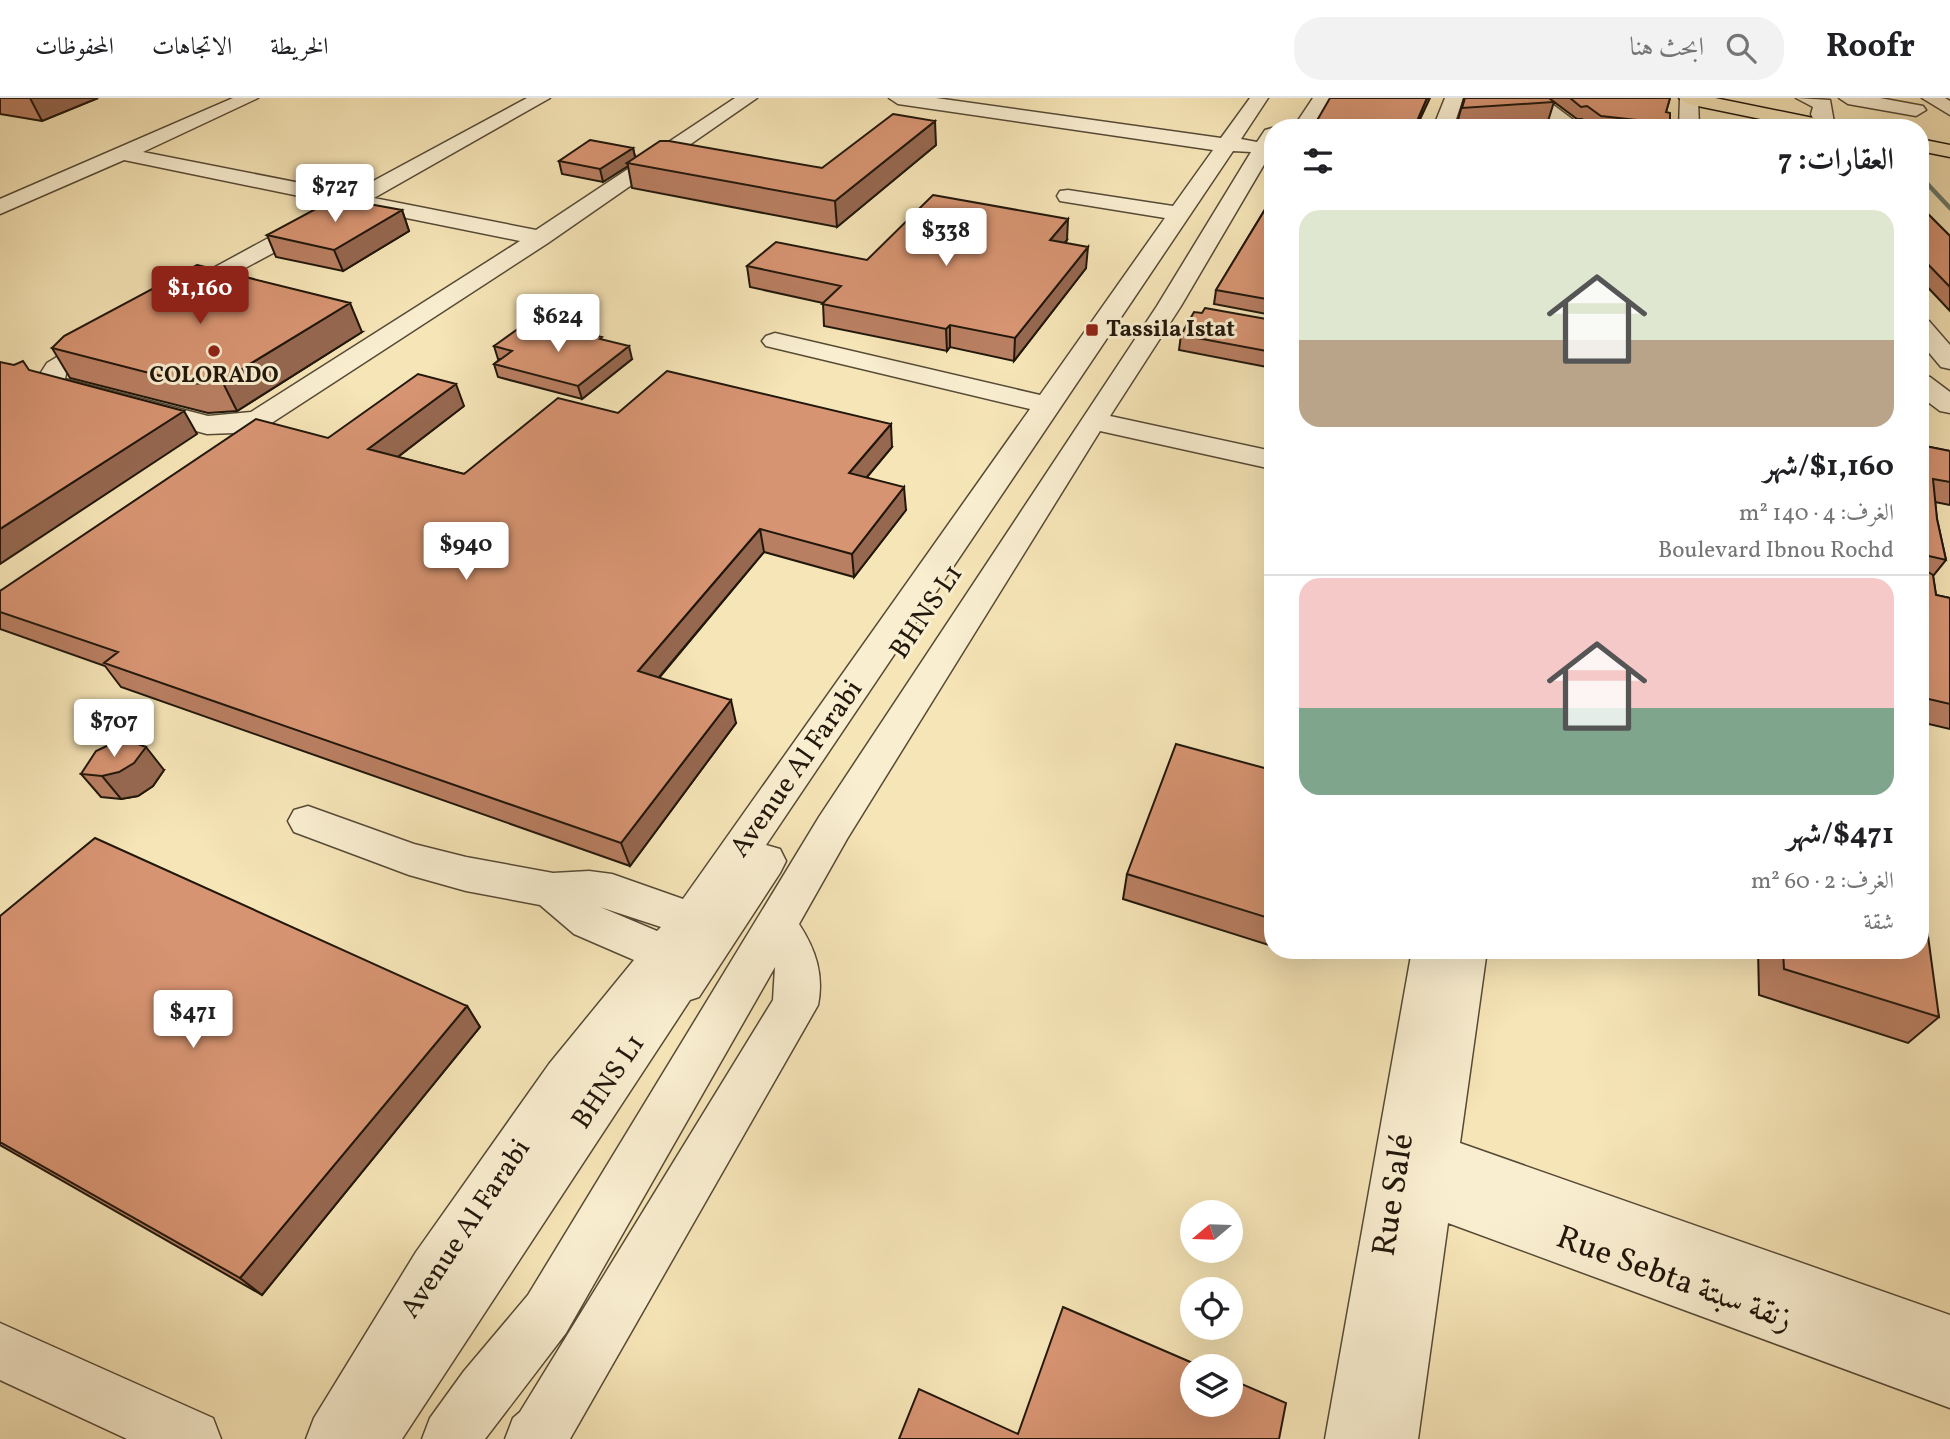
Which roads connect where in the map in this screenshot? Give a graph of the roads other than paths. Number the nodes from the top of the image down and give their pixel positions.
1 (249, 98) edge
2 (541, 98) edge
3 (748, 98) edge
4 (898, 98) edge
5 (1322, 98) edge
6 (1454, 98) edge
7 (1522, 98) edge
8 (1532, 98) edge
9 (1688, 98) edge
10 (1848, 98) edge
11 (1899, 98) edge
12 (1819, 100) edge
13 (1924, 104) edge
14 (1950, 109) edge
15 (1309, 119) edge
16 (1446, 119) edge
17 (1551, 119) edge
18 (1561, 119) edge
19 (1689, 119) edge
20 (1791, 119) edge
21 (1824, 119) edge
22 (1934, 121) dead end
23 (1255, 141) edge
24 (1929, 147) edge
25 (1950, 151) edge
26 (123, 154) junction
27 (1068, 195) dead end
28 (352, 200) junction
29 (2, 205) edge
30 (1181, 214) junction
31 (540, 238) junction
32 (153, 311) edge
33 (130, 324) edge
34 (1929, 329) edge
35 (1929, 338) edge
36 (775, 341) dead end
37 (1941, 354) edge
38 (1929, 381) edge
39 (1929, 390) edge
40 (1950, 396) edge
41 (1049, 405) junction
42 (1950, 405) edge
43 (1092, 421) junction
44 (1264, 458) edge
45 (308, 821) dead end
46 (775, 927) junction
47 (679, 937) junction
48 (1433, 959) edge
49 (1463, 959) edge
50 (650, 1142) junction
51 (699, 1165) junction
52 (1415, 1168) junction
53 (1950, 1343) edge
54 (0, 1350) edge
55 (1950, 1380) edge
56 (192, 1439) edge
57 (335, 1439) edge
58 (368, 1439) edge
59 (379, 1439) edge
60 (451, 1439) edge
61 (534, 1439) edge
62 (1354, 1439) edge
63 (1389, 1439) edge

1 - 26 street
2 - 28 street
3 - 31 street
4 - 23 street
5 - 15 street
6 - 16 street
7 - 17 street
8 - 18 street
9 - 19 street
9 - 20 main road
10 - 13 street
11 - 13 street
12 - 21 street
13 - 14 street
13 - 22 street
23 - 30 street, Avenue Al Farabi
23 - 43 street, Avenue Al Farabi
23 - 58 street, BHNS L1
23 - 59 street, BHNS L1
24 - 25 main road
26 - 28 street
26 - 29 street
27 - 30 street
28 - 31 street
28 - 32 street
30 - 41 street, Avenue Al Farabi
31 - 33 street
34 - 37 street
35 - 37 street
36 - 41 street
38 - 40 street
39 - 42 street
41 - 47 street, Avenue Al Farabi
43 - 44 street
43 - 46 street, Avenue Al Farabi
45 - 47 street
46 - 50 street, Avenue Al Farabi
46 - 51 street
47 - 57 street, Avenue Al Farabi
48 - 52 street, Rue Salé
49 - 52 street, Rue Salé
50 - 51 street
50 - 60 street, Avenue Al Farabi
51 - 61 street
52 - 53 street, Rue Sebta زنقة سبتة
52 - 55 street, Rue Sebta زنقة سبتة
52 - 62 street, Rue Salé
52 - 63 street, Rue Salé
54 - 56 street

